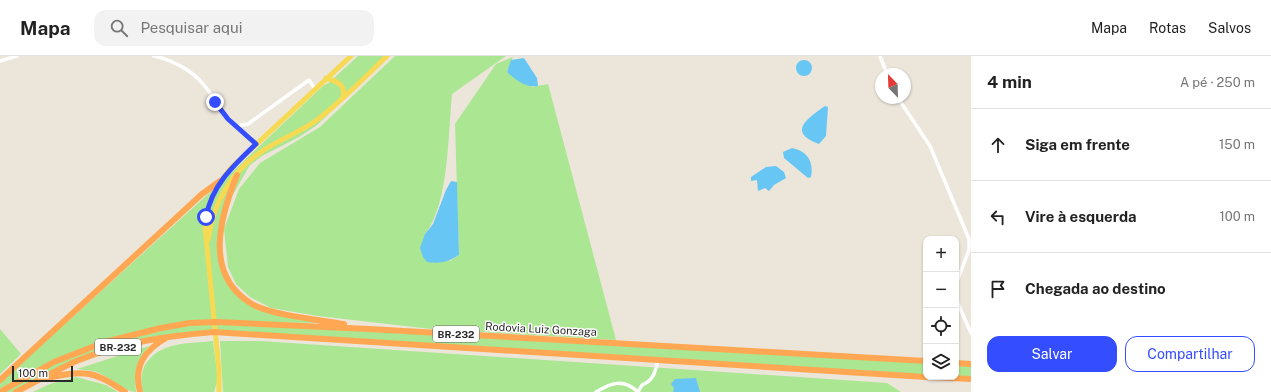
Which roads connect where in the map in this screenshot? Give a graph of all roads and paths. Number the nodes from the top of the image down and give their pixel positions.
1 (17, 56) edge
2 (154, 56) edge
3 (350, 56) edge
4 (387, 56) edge
5 (880, 56) edge
6 (0, 61) edge
7 (885, 68) edge
8 (326, 78) junction
9 (315, 89) junction
10 (343, 98) junction
11 (902, 104) edge
12 (237, 126) junction
13 (256, 144) junction
14 (237, 175) junction
15 (220, 181) junction
16 (208, 245) junction
17 (959, 276) edge
18 (959, 306) edge
19 (369, 329) junction
20 (971, 333) edge
21 (171, 336) junction
22 (658, 360) junction
23 (923, 361) edge
24 (959, 363) edge
25 (971, 364) edge
26 (923, 377) edge
27 (959, 378) edge
28 (971, 379) edge
29 (0, 380) edge
30 (40, 380) junction
31 (113, 384) junction
32 (0, 392) edge
33 (16, 392) edge
34 (118, 392) edge
35 (125, 392) edge
36 (140, 392) edge
37 (219, 392) edge
38 (596, 392) edge
39 (638, 392) edge

1 - 6 street
2 - 12 street
3 - 8 main road
4 - 10 main road
5 - 7 street
8 - 9 main road
8 - 10 main road
9 - 12 street
9 - 13 main road
10 - 14 main road
11 - 17 street
12 - 13 street
13 - 15 main road
14 - 16 main road
14 - 19 highway
15 - 16 main road
15 - 29 highway
16 - 37 main road
18 - 20 street
19 - 23 highway, Rodovia Luiz Gonzaga / BR-232
19 - 32 highway, Rodovia Luiz Gonzaga / BR-232
21 - 22 highway, Rodovia Luiz Gonzaga / BR-232
21 - 30 highway, Rodovia Luiz Gonzaga / BR-232
21 - 36 highway
22 - 26 highway, Rodovia Luiz Gonzaga / BR-232
22 - 39 street
24 - 25 highway
27 - 28 highway
30 - 31 highway
30 - 33 highway, Rodovia Luiz Gonzaga / BR-232
31 - 34 street
31 - 35 highway
38 - 39 street

